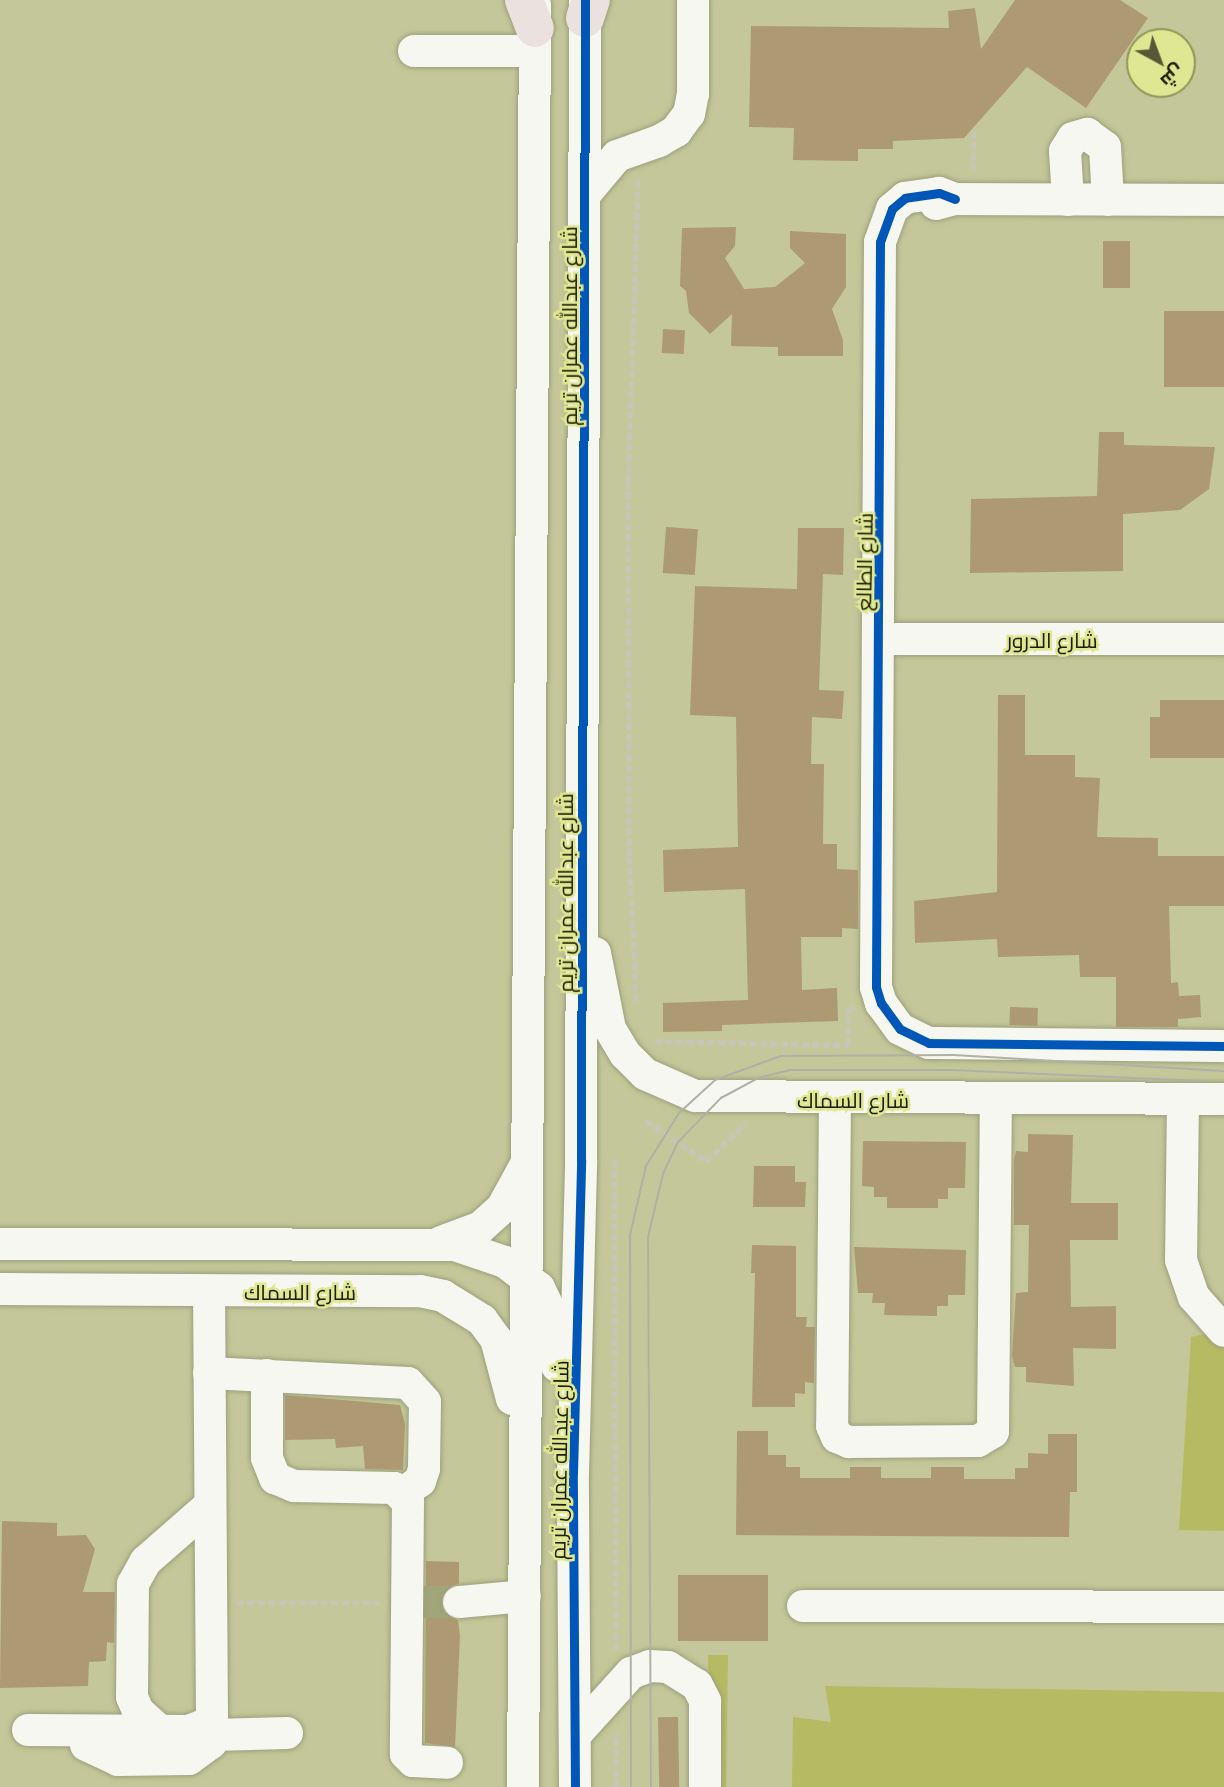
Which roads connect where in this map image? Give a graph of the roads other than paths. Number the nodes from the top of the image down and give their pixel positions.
1 (694, 0) edge
2 (587, 6) edge
3 (532, 20) edge
4 (414, 51) dead end
5 (586, 192) junction
6 (1068, 200) junction
7 (1108, 200) junction
8 (1224, 200) edge
9 (880, 639) junction
10 (1224, 639) edge
11 (582, 935) junction
12 (1224, 1046) edge
13 (835, 1099) junction
14 (1183, 1099) junction
15 (1224, 1099) edge
16 (996, 1100) junction
17 (528, 1158) junction
18 (0, 1244) edge
19 (428, 1245) junction
20 (526, 1277) junction
21 (0, 1289) edge
22 (209, 1291) junction
23 (1224, 1331) edge
24 (209, 1373) junction
25 (267, 1375) junction
26 (526, 1419) junction
27 (573, 1473) junction
28 (403, 1493) junction
29 (210, 1505) junction
30 (525, 1596) junction
31 (458, 1602) tunnel mouth
32 (803, 1606) dead end
33 (1224, 1607) edge
34 (212, 1725) junction
35 (28, 1730) dead end
36 (160, 1731) junction
37 (287, 1732) dead end
38 (575, 1735) junction
39 (86, 1745) dead end
40 (447, 1763) dead end
41 (523, 1787) edge
42 (575, 1787) edge
43 (705, 1787) edge

1 - 5 street
2 - 5 street, شارع عبدالله عمران تريم
3 - 4 street
3 - 17 street, شارع عبدالله عمران تريم
5 - 11 street, شارع عبدالله عمران تريم
6 - 7 street, شارع الطالع
6 - 7 street
6 - 9 street, شارع الطالع
7 - 8 street, شارع الطالع
9 - 10 street, شارع الدرور
9 - 12 street, شارع الطالع
11 - 13 street, شارع السماك
11 - 27 street, شارع عبدالله عمران تريم
13 - 16 street, شارع السماك
13 - 16 street
14 - 15 street, شارع السماك
14 - 16 street, شارع السماك
14 - 23 street
17 - 19 street
17 - 20 street, شارع عبدالله عمران تريم
18 - 19 street
19 - 20 street
20 - 26 street, شارع عبدالله عمران تريم
20 - 27 street
21 - 22 street, شارع السماك
22 - 24 street
22 - 26 street, شارع السماك
24 - 25 street
24 - 29 street
25 - 28 street
25 - 28 street
26 - 30 street, شارع عبدالله عمران تريم
27 - 38 street, شارع عبدالله عمران تريم
28 - 40 street
29 - 34 street
29 - 36 street
30 - 31 street
30 - 41 street, شارع عبدالله عمران تريم
32 - 33 street
34 - 36 street
34 - 37 street
34 - 39 street
35 - 36 street
38 - 42 street, شارع عبدالله عمران تريم
38 - 43 street

